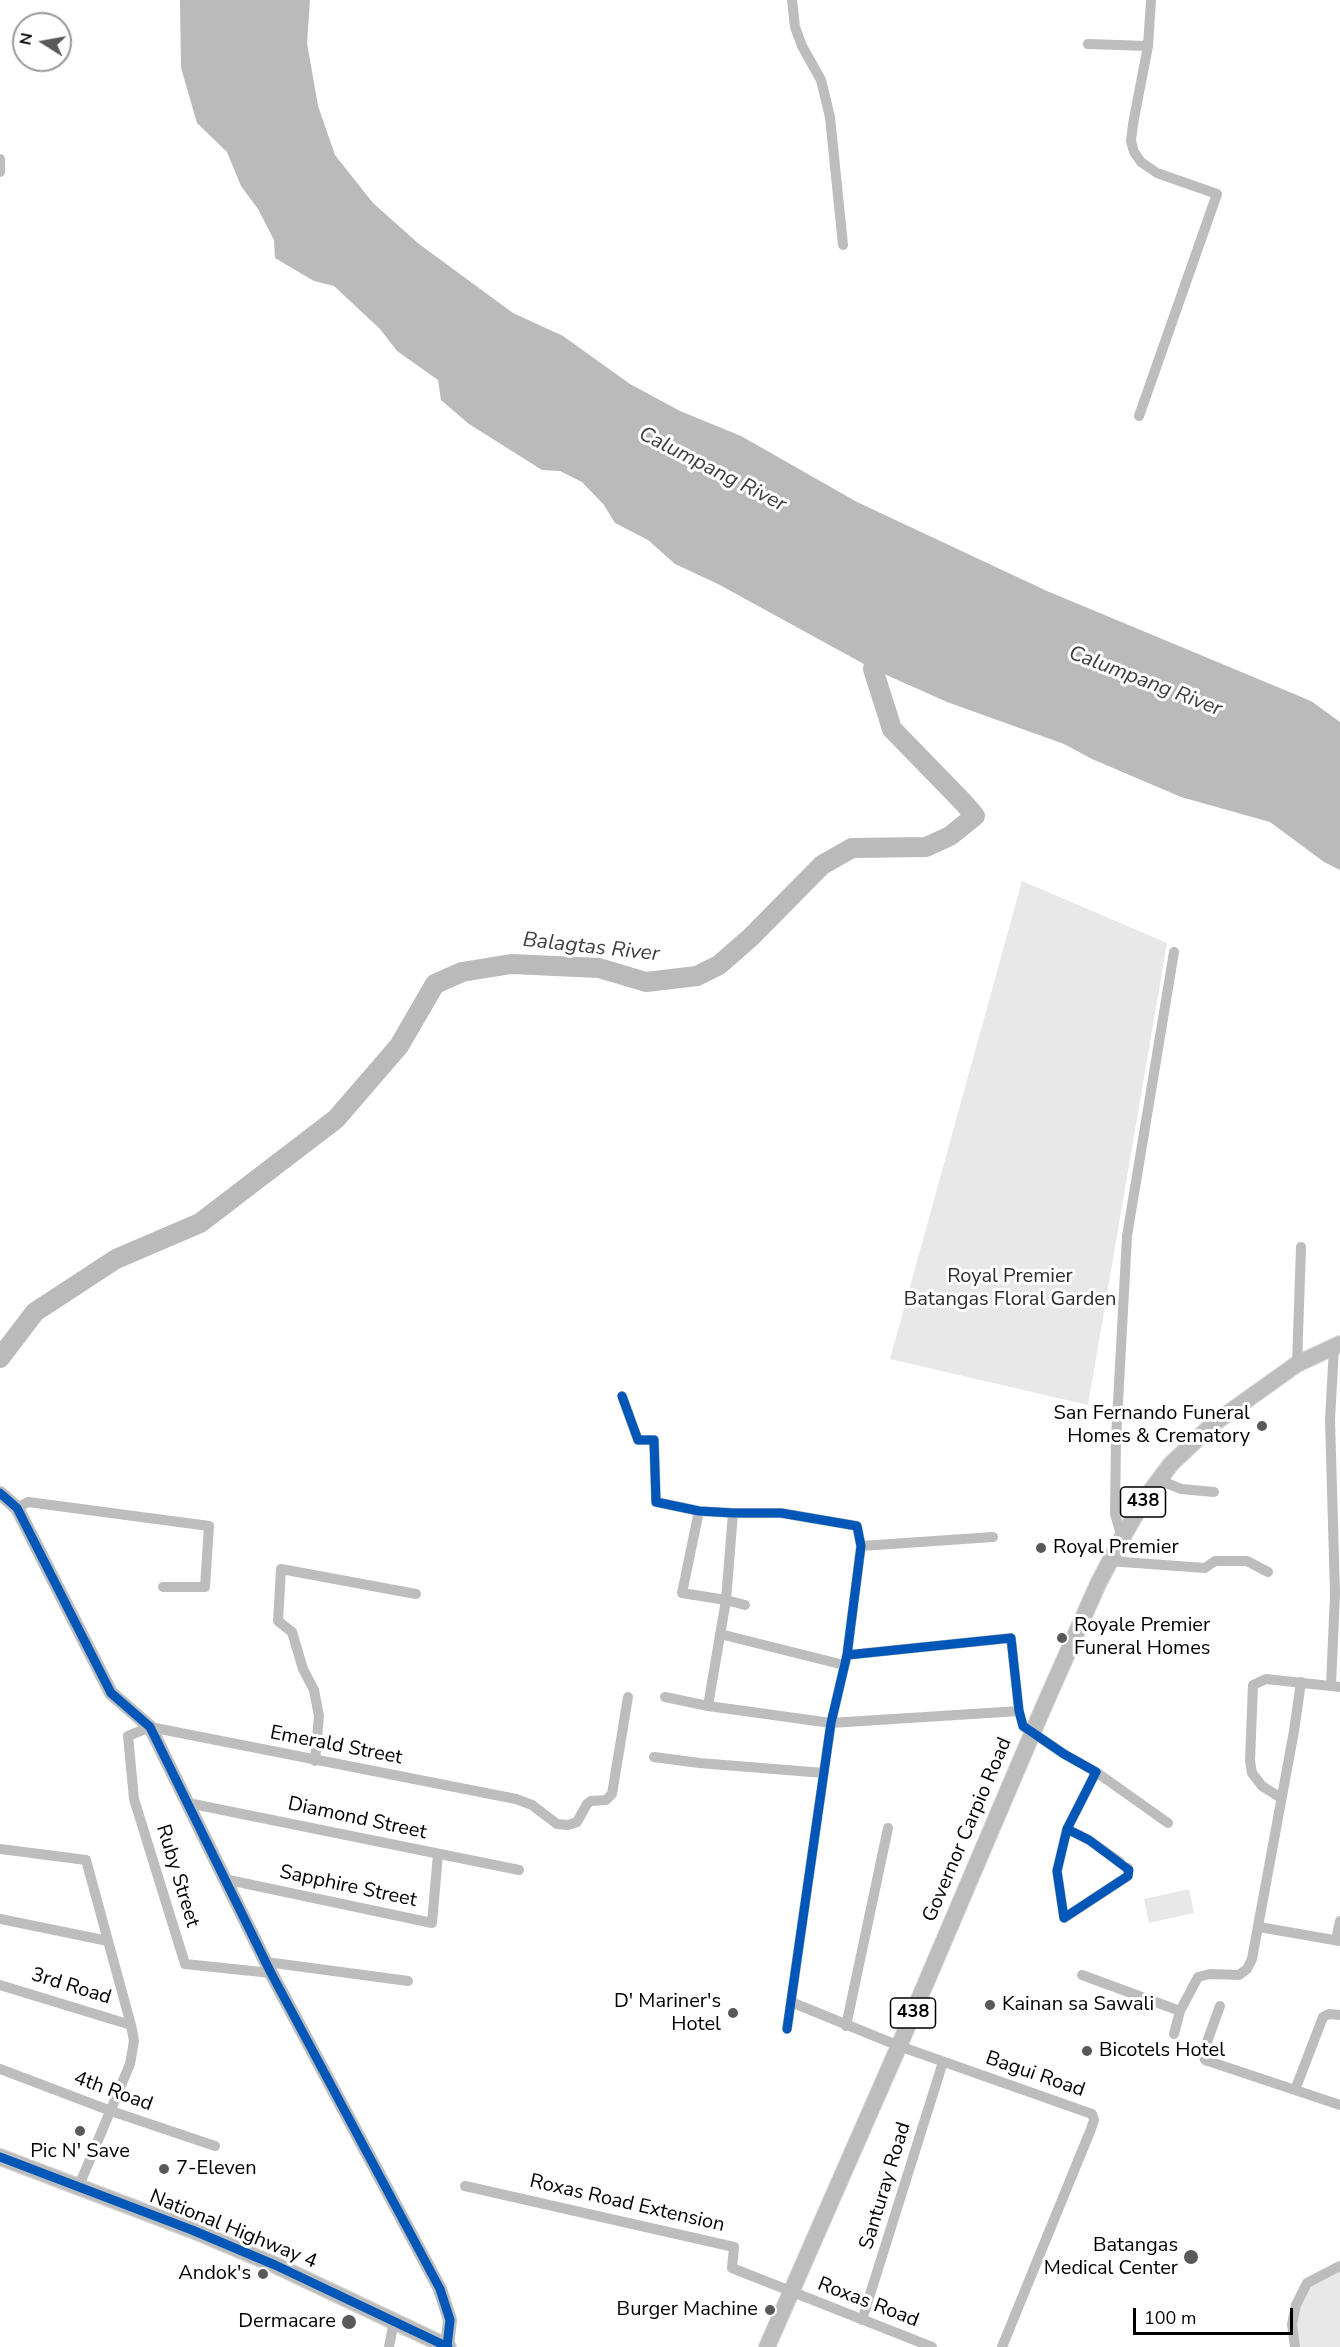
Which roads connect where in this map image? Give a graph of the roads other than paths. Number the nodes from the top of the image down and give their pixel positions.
1 (792, 0) edge
2 (1150, 0) edge
3 (1088, 44) dead end
4 (1148, 46) junction
5 (0, 159) edge
6 (0, 172) edge
7 (843, 245) dead end
8 (1139, 416) dead end
9 (1174, 952) dead end
10 (1301, 1247) dead end
11 (1337, 1345) edge
12 (1297, 1364) junction
13 (622, 1396) dead end
14 (1159, 1480) junction
15 (1215, 1492) dead end
16 (0, 1493) edge
17 (17, 1508) junction
18 (699, 1511) junction
19 (733, 1513) junction
20 (993, 1537) dead end
21 (1122, 1538) junction
22 (861, 1546) junction
23 (1109, 1561) junction
24 (1268, 1572) dead end
25 (163, 1587) dead end
26 (417, 1594) dead end
27 (726, 1600) junction
28 (746, 1605) dead end
29 (720, 1634) junction
30 (845, 1660) junction
31 (1301, 1682) junction
32 (1336, 1686) edge
33 (627, 1697) dead end
34 (665, 1697) dead end
35 (708, 1706) junction
36 (1019, 1711) junction
37 (831, 1723) junction
38 (150, 1727) junction
39 (1033, 1733) junction
40 (654, 1757) dead end
41 (315, 1761) junction
42 (1096, 1772) junction
43 (824, 1773) junction
44 (1281, 1798) junction
45 (188, 1803) junction
46 (1168, 1823) dead end
47 (888, 1828) dead end
48 (1067, 1829) junction
49 (0, 1849) edge
50 (438, 1854) junction
51 (519, 1870) dead end
52 (224, 1879) junction
53 (0, 1918) edge
54 (1340, 1921) edge
55 (1259, 1927) junction
56 (1338, 1940) edge
57 (108, 1941) junction
58 (268, 1967) junction
59 (1082, 1975) dead end
60 (408, 1981) dead end
61 (0, 1985) edge
62 (791, 2002) junction
63 (1220, 2006) dead end
64 (1180, 2011) junction
65 (1340, 2015) edge
66 (131, 2025) junction
67 (846, 2026) junction
68 (787, 2029) dead end
69 (1174, 2034) dead end
70 (899, 2046) junction
71 (944, 2062) junction
72 (0, 2070) edge
73 (1295, 2090) junction
74 (1340, 2105) edge
75 (111, 2111) junction
76 (215, 2146) dead end
77 (0, 2157) edge
78 (465, 2186) dead end
79 (78, 2188) junction
80 (1340, 2266) edge
81 (790, 2291) junction
82 (862, 2320) junction
83 (394, 2321) junction
84 (389, 2347) edge
85 (447, 2347) edge
86 (767, 2347) edge
87 (932, 2347) edge
88 (1002, 2347) edge
89 (1295, 2347) edge

1 - 7 street
2 - 4 street
3 - 4 street
4 - 8 street
5 - 6 street
9 - 21 street
10 - 12 street
11 - 12 main road, Governor Carpio Road / 438
11 - 32 street
12 - 14 main road, Governor Carpio Road / 438
13 - 18 street
14 - 15 street
14 - 21 main road, Governor Carpio Road / 438
16 - 17 street
17 - 25 street
17 - 38 street
18 - 19 street
18 - 27 street
19 - 22 street
19 - 27 street
20 - 22 street
21 - 23 main road, Governor Carpio Road / 438
22 - 30 street
23 - 24 street
23 - 39 main road, Governor Carpio Road / 438
26 - 41 street
27 - 28 street
27 - 29 street
29 - 30 street
29 - 35 street
30 - 36 street
30 - 37 street
31 - 32 street
31 - 44 street
31 - 44 street
33 - 41 street, Emerald Street
34 - 35 street
35 - 37 street
36 - 37 street
36 - 39 street
37 - 43 street
38 - 41 street, Emerald Street
38 - 45 street
38 - 58 street, Ruby Street
39 - 42 street
39 - 70 main road, Governor Carpio Road / 438
40 - 43 street
42 - 46 street
42 - 48 street
43 - 62 street
44 - 55 street
45 - 50 street, Diamond Street
45 - 52 street
47 - 67 street
48 - 48 street
49 - 57 street
50 - 51 street, Diamond Street
50 - 52 street, Sapphire Street
52 - 58 street
53 - 57 street
54 - 56 street
55 - 56 street
55 - 64 street
57 - 66 street
58 - 60 street
58 - 85 street
59 - 64 street
61 - 66 street, 3rd Road
62 - 67 street, Bagui Road
62 - 68 street
63 - 73 street
64 - 69 street
65 - 73 street
66 - 75 street
67 - 70 street, Bagui Road
70 - 71 street, Bagui Road
70 - 81 main road, Governor Carpio Road / 438
71 - 82 street, Santuray Road
71 - 88 street, Bagui Road
72 - 75 street, 4th Road
73 - 74 street
75 - 76 street, 4th Road
75 - 79 street
77 - 79 main road, National Highway 4
78 - 81 street, Roxas Road Extension
79 - 83 main road, National Highway 4
80 - 89 street
81 - 82 street, Roxas Road
81 - 86 main road, Governor Carpio Road / 438
82 - 87 street, Roxas Road
83 - 84 street
83 - 85 main road, National Highway 4

